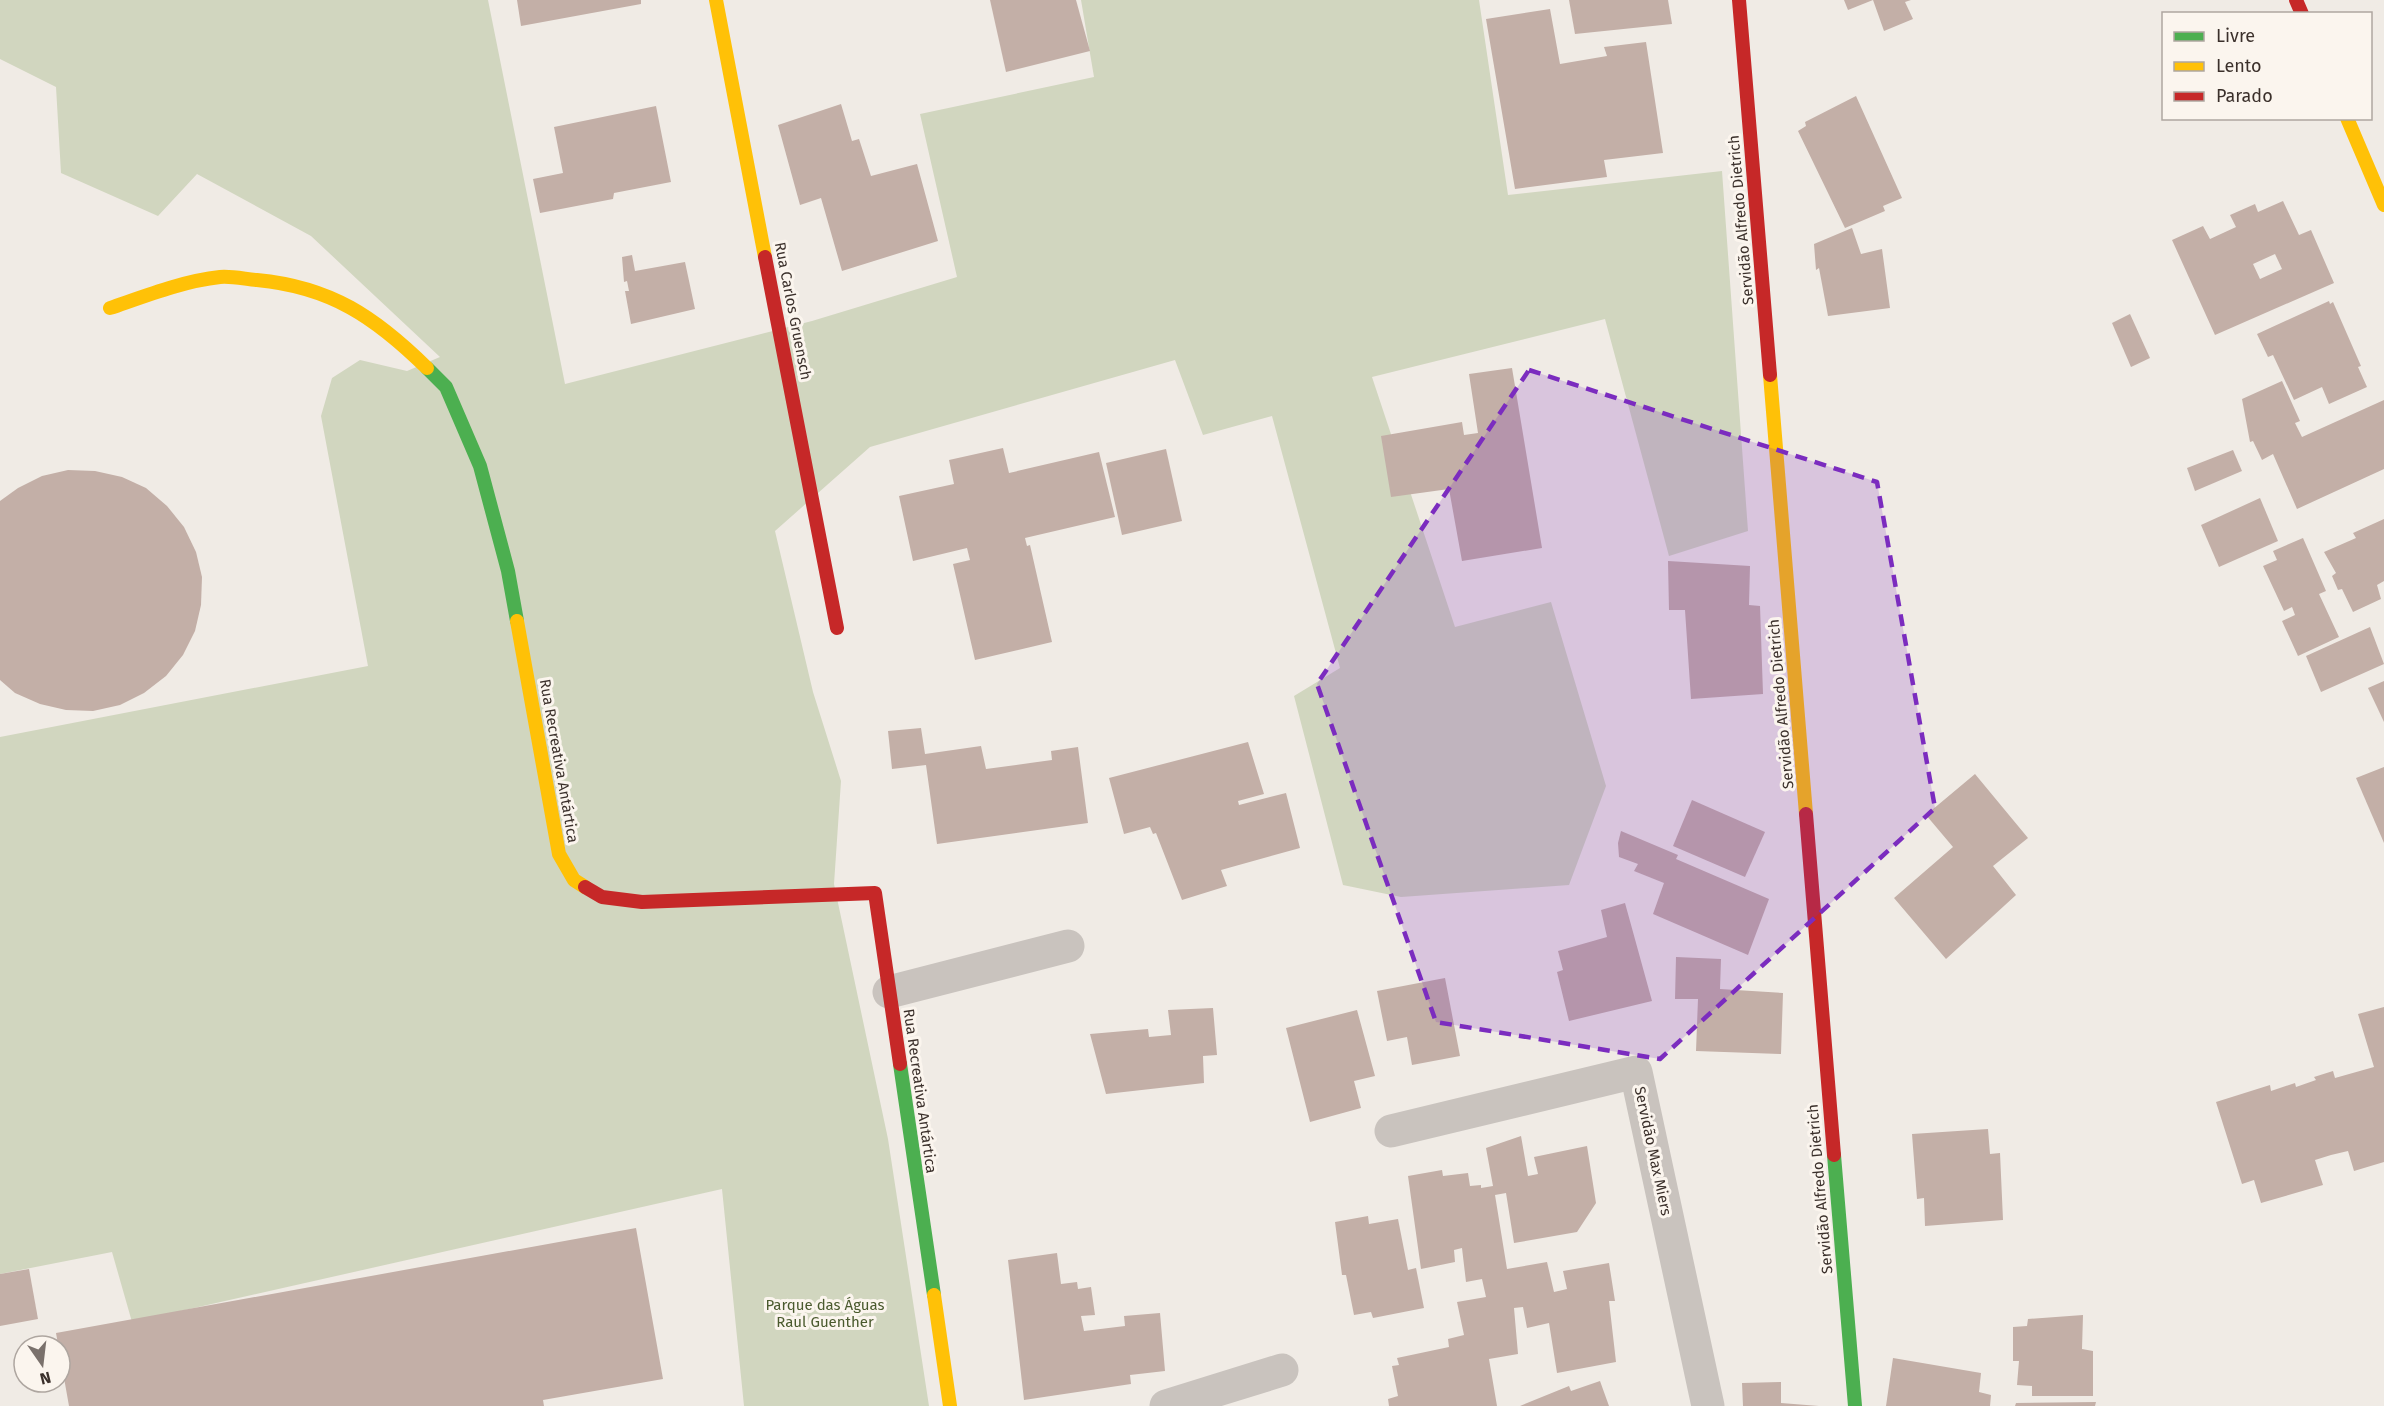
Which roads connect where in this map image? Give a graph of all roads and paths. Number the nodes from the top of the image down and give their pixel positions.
1 (716, 0) edge
2 (1739, 0) edge
3 (2348, 120) edge
4 (2384, 205) edge
5 (110, 308) dead end
6 (837, 628) dead end
7 (1068, 946) dead end
8 (889, 992) junction
9 (1391, 1131) dead end
10 (1282, 1370) dead end
11 (950, 1406) edge
12 (1166, 1406) edge
13 (1708, 1406) edge
14 (1855, 1406) edge

1 - 6 street, Rua Carlos Gruensch
2 - 14 street, Servidão Alfredo Dietrich
3 - 4 street
5 - 8 street, Rua Recreativa Antártica
7 - 8 street
8 - 11 street, Rua Recreativa Antártica
9 - 13 street, Servidão Max Miers
10 - 12 street

